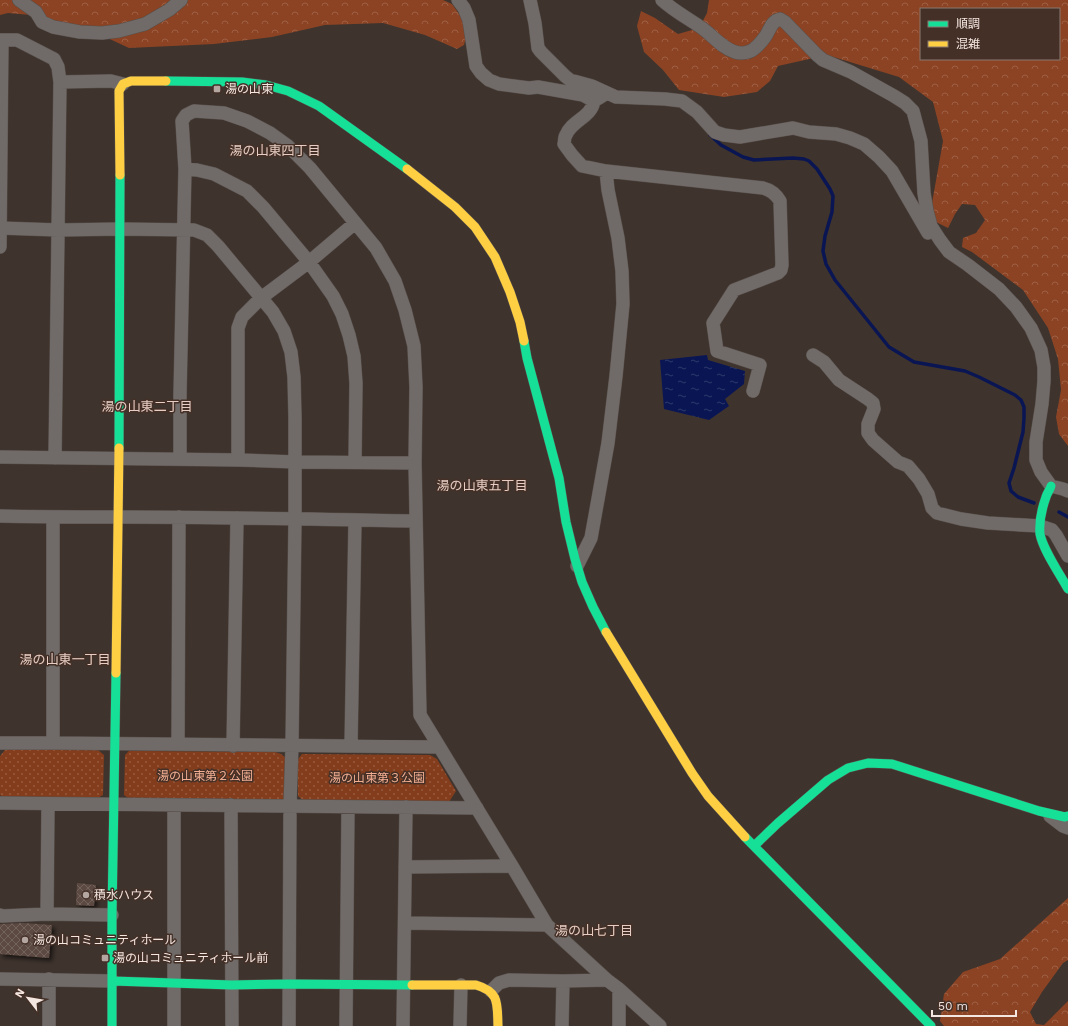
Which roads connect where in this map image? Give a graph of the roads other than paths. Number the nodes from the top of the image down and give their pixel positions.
1 (19, 0) edge
2 (181, 0) edge
3 (458, 0) edge
4 (530, 0) edge
5 (662, 0) edge
6 (1, 40) edge
7 (60, 82) junction
8 (123, 84) junction
9 (607, 93) junction
10 (594, 100) junction
11 (185, 169) junction
12 (606, 171) junction
13 (355, 222) junction
14 (0, 228) edge
15 (120, 229) junction
16 (58, 230) junction
17 (183, 230) junction
18 (0, 247) edge
19 (949, 252) junction
20 (308, 262) junction
21 (261, 298) junction
22 (813, 355) dead end
23 (753, 391) dead end
24 (0, 457) edge
25 (55, 458) junction
26 (119, 459) junction
27 (180, 459) junction
28 (238, 460) junction
29 (296, 462) junction
30 (355, 462) junction
31 (415, 463) junction
32 (1051, 486) junction
33 (1068, 491) edge
34 (0, 516) edge
35 (118, 517) junction
36 (179, 517) junction
37 (53, 518) junction
38 (237, 518) junction
39 (295, 518) junction
40 (355, 520) junction
41 (416, 521) junction
42 (1040, 526) junction
43 (1068, 556) edge
44 (577, 566) junction
45 (1068, 589) edge
46 (53, 743) junction
47 (0, 744) edge
48 (115, 744) junction
49 (178, 744) junction
50 (234, 746) junction
51 (292, 746) junction
52 (351, 746) junction
53 (439, 747) junction
54 (0, 803) edge
55 (48, 804) junction
56 (114, 804) junction
57 (174, 805) junction
58 (231, 805) junction
59 (290, 806) junction
60 (348, 807) junction
61 (406, 807) junction
62 (477, 808) junction
63 (1044, 812) junction
64 (1068, 816) edge
65 (1068, 828) edge
66 (754, 846) junction
67 (512, 866) junction
68 (405, 867) junction
69 (46, 914) junction
70 (0, 915) edge
71 (112, 915) junction
72 (405, 923) junction
73 (547, 925) junction
74 (0, 979) edge
75 (50, 979) junction
76 (607, 980) junction
77 (113, 981) junction
78 (563, 981) junction
79 (175, 983) junction
80 (232, 984) junction
81 (290, 984) junction
82 (346, 985) junction
83 (404, 985) junction
84 (460, 985) junction
85 (619, 990) junction
86 (491, 991) junction
87 (49, 1026) edge
88 (112, 1026) edge
89 (174, 1026) edge
90 (232, 1026) edge
91 (289, 1026) edge
92 (346, 1026) edge
93 (403, 1026) edge
94 (460, 1026) edge
95 (498, 1026) edge
96 (562, 1026) edge
97 (619, 1026) edge
98 (660, 1026) edge
99 (931, 1026) edge

1 - 2 street
3 - 10 street
4 - 9 street
5 - 19 street
6 - 7 street
6 - 14 street
7 - 8 street
7 - 16 street
8 - 15 street
8 - 44 street
9 - 10 street
9 - 19 street
10 - 12 street
11 - 13 street
11 - 17 street
11 - 20 street
12 - 23 street
12 - 44 street
13 - 20 street
13 - 31 street
14 - 16 street
14 - 18 street
15 - 16 street
15 - 17 street
15 - 26 street
16 - 25 street
17 - 21 street
17 - 27 street
19 - 32 street
20 - 21 street
20 - 30 street
21 - 28 street
21 - 29 street
22 - 42 street
24 - 25 street
25 - 26 street
26 - 27 street
26 - 35 street
27 - 28 street
28 - 29 street
29 - 30 street
29 - 39 street
30 - 31 street
31 - 41 street
32 - 33 street
32 - 42 street
34 - 37 street
35 - 36 street
35 - 37 street
35 - 48 street
36 - 38 street
36 - 49 street
37 - 46 street
38 - 39 street
38 - 50 street
39 - 40 street
39 - 51 street
40 - 41 street
40 - 52 street
41 - 53 street
42 - 43 street
42 - 45 street
44 - 66 street
46 - 47 street
46 - 48 street
48 - 49 street
48 - 56 street
49 - 50 street
50 - 51 street
51 - 52 street
51 - 59 street
52 - 53 street
53 - 62 street
54 - 55 street
55 - 56 street
55 - 69 street
56 - 57 street
56 - 71 street
57 - 58 street
57 - 79 street
58 - 59 street
58 - 80 street
59 - 60 street
59 - 81 street
60 - 61 street
60 - 82 street
61 - 62 street
61 - 68 street
62 - 67 street
63 - 64 street
63 - 65 street
63 - 66 street
66 - 99 street
67 - 68 street
67 - 73 street
68 - 72 street
69 - 70 street
69 - 71 street
71 - 77 street
72 - 73 street
72 - 83 street
73 - 76 street
74 - 75 street
75 - 77 street
75 - 87 street
76 - 78 street
76 - 85 street
77 - 79 street
77 - 88 street
78 - 86 street
78 - 96 street
79 - 80 street
79 - 89 street
80 - 81 street
80 - 90 street
81 - 82 street
81 - 91 street
82 - 83 street
82 - 92 street
83 - 84 street
83 - 93 street
84 - 86 street
84 - 94 street
85 - 97 street
85 - 98 street
86 - 95 street

